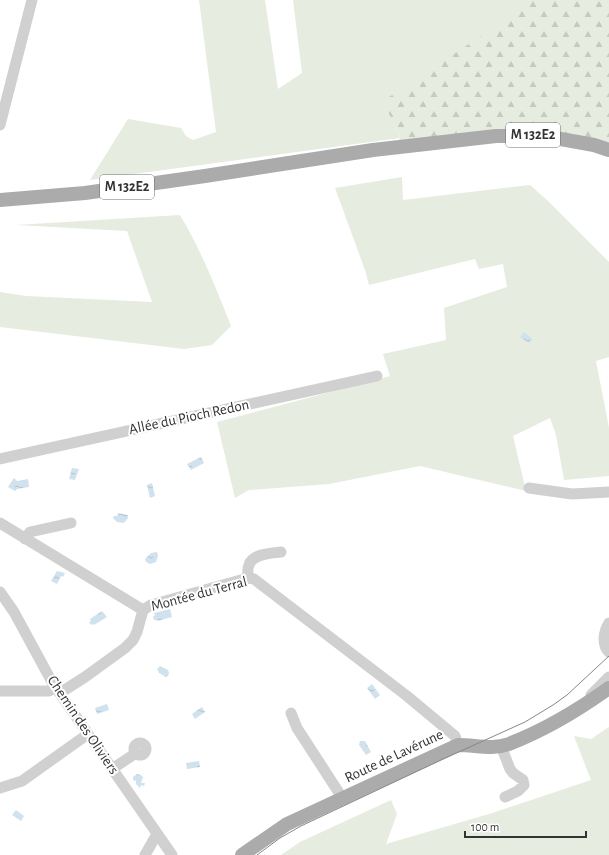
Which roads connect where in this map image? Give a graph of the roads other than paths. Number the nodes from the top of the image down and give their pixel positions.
1 (32, 0) edge
2 (0, 125) edge
3 (609, 150) edge
4 (0, 200) edge
5 (377, 376) dead end
6 (0, 459) edge
7 (529, 488) dead end
8 (609, 492) edge
9 (0, 523) edge
10 (71, 523) dead end
11 (25, 539) junction
12 (280, 552) dead end
13 (248, 578) junction
14 (0, 592) edge
15 (143, 610) junction
16 (609, 622) edge
17 (609, 652) edge
18 (609, 677) edge
19 (609, 688) edge
20 (58, 690) junction
21 (0, 691) edge
22 (291, 713) dead end
23 (571, 714) junction
24 (88, 734) junction
25 (458, 745) junction
26 (502, 746) junction
27 (136, 754) dead end
28 (112, 768) junction
29 (0, 779) edge
30 (11, 784) junction
31 (0, 788) edge
32 (505, 797) dead end
33 (343, 798) junction
34 (157, 834) junction
35 (144, 855) edge
36 (172, 855) edge
37 (242, 855) edge

1 - 2 street
3 - 4 main road, M 132E2
5 - 6 street, Allée du Pioch Redon
7 - 8 street
9 - 11 street, Montée du Terral
10 - 11 street
11 - 15 street, Montée du Terral
12 - 13 street
13 - 15 street, Montée du Terral
13 - 25 street, Montée du Terral
14 - 20 street, Chemin des Oliviers
15 - 20 street
16 - 17 street
18 - 23 street
19 - 23 main road, Route de Lavérune
20 - 21 street
20 - 24 street, Chemin des Oliviers
22 - 33 street
23 - 26 main road, Route de Lavérune
24 - 28 street, Chemin des Oliviers
24 - 30 street
25 - 26 main road, Route de Lavérune
25 - 33 main road, Route de Lavérune
26 - 32 street
27 - 28 street
28 - 34 street, Chemin des Oliviers
29 - 30 street
30 - 31 street
33 - 37 main road, Route de Lavérune
34 - 35 street
34 - 36 street, Chemin des Oliviers

